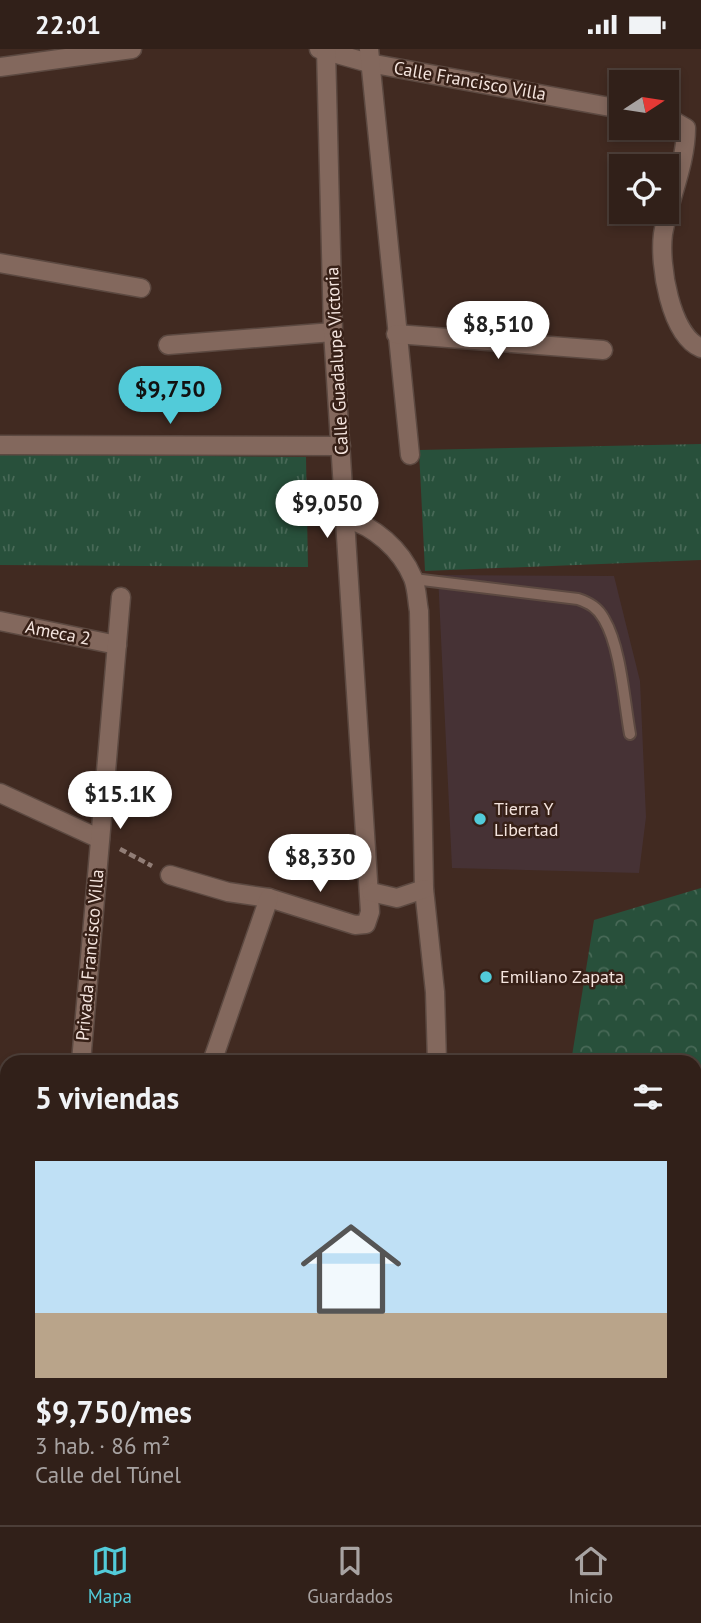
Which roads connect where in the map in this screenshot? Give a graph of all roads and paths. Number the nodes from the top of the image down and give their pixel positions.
1 (132, 49) edge
2 (324, 50) edge
3 (369, 56) edge
4 (0, 68) edge
5 (609, 106) edge
6 (679, 124) edge
7 (0, 263) edge
8 (141, 288) dead end
9 (333, 332) junction
10 (396, 334) junction
11 (167, 345) dead end
12 (701, 348) edge
13 (603, 350) dead end
14 (0, 445) edge
15 (341, 446) junction
16 (410, 455) dead end
17 (345, 517) junction
18 (414, 579) junction
19 (121, 597) dead end
20 (0, 621) edge
21 (117, 645) junction
22 (630, 734) dead end
23 (0, 793) edge
24 (100, 839) junction
25 (170, 875) joint
26 (424, 888) junction
27 (371, 892) junction
28 (270, 898) junction
29 (82, 1055) edge
30 (214, 1055) edge
31 (437, 1055) edge

1 - 4 street
2 - 3 street, Calle Francisco Villa
2 - 9 street, Calle Guadalupe Victoria
3 - 5 street, Calle Francisco Villa
3 - 10 street
6 - 12 street
7 - 8 street
9 - 11 street
9 - 15 street, Calle Guadalupe Victoria
10 - 13 street
10 - 16 street
14 - 15 street
15 - 17 street, Calle Guadalupe Victoria
17 - 18 street
17 - 27 street, Calle Guadalupe Victoria
18 - 22 lane
18 - 26 street
19 - 21 street, Privada Francisco Villa
20 - 21 street, Ameca 2
21 - 24 street, Privada Francisco Villa
23 - 24 street
24 - 25 path
24 - 29 street, Privada Francisco Villa
25 - 28 street
26 - 27 street
26 - 31 street
27 - 28 street, Calle Guadalupe Victoria
28 - 30 street

